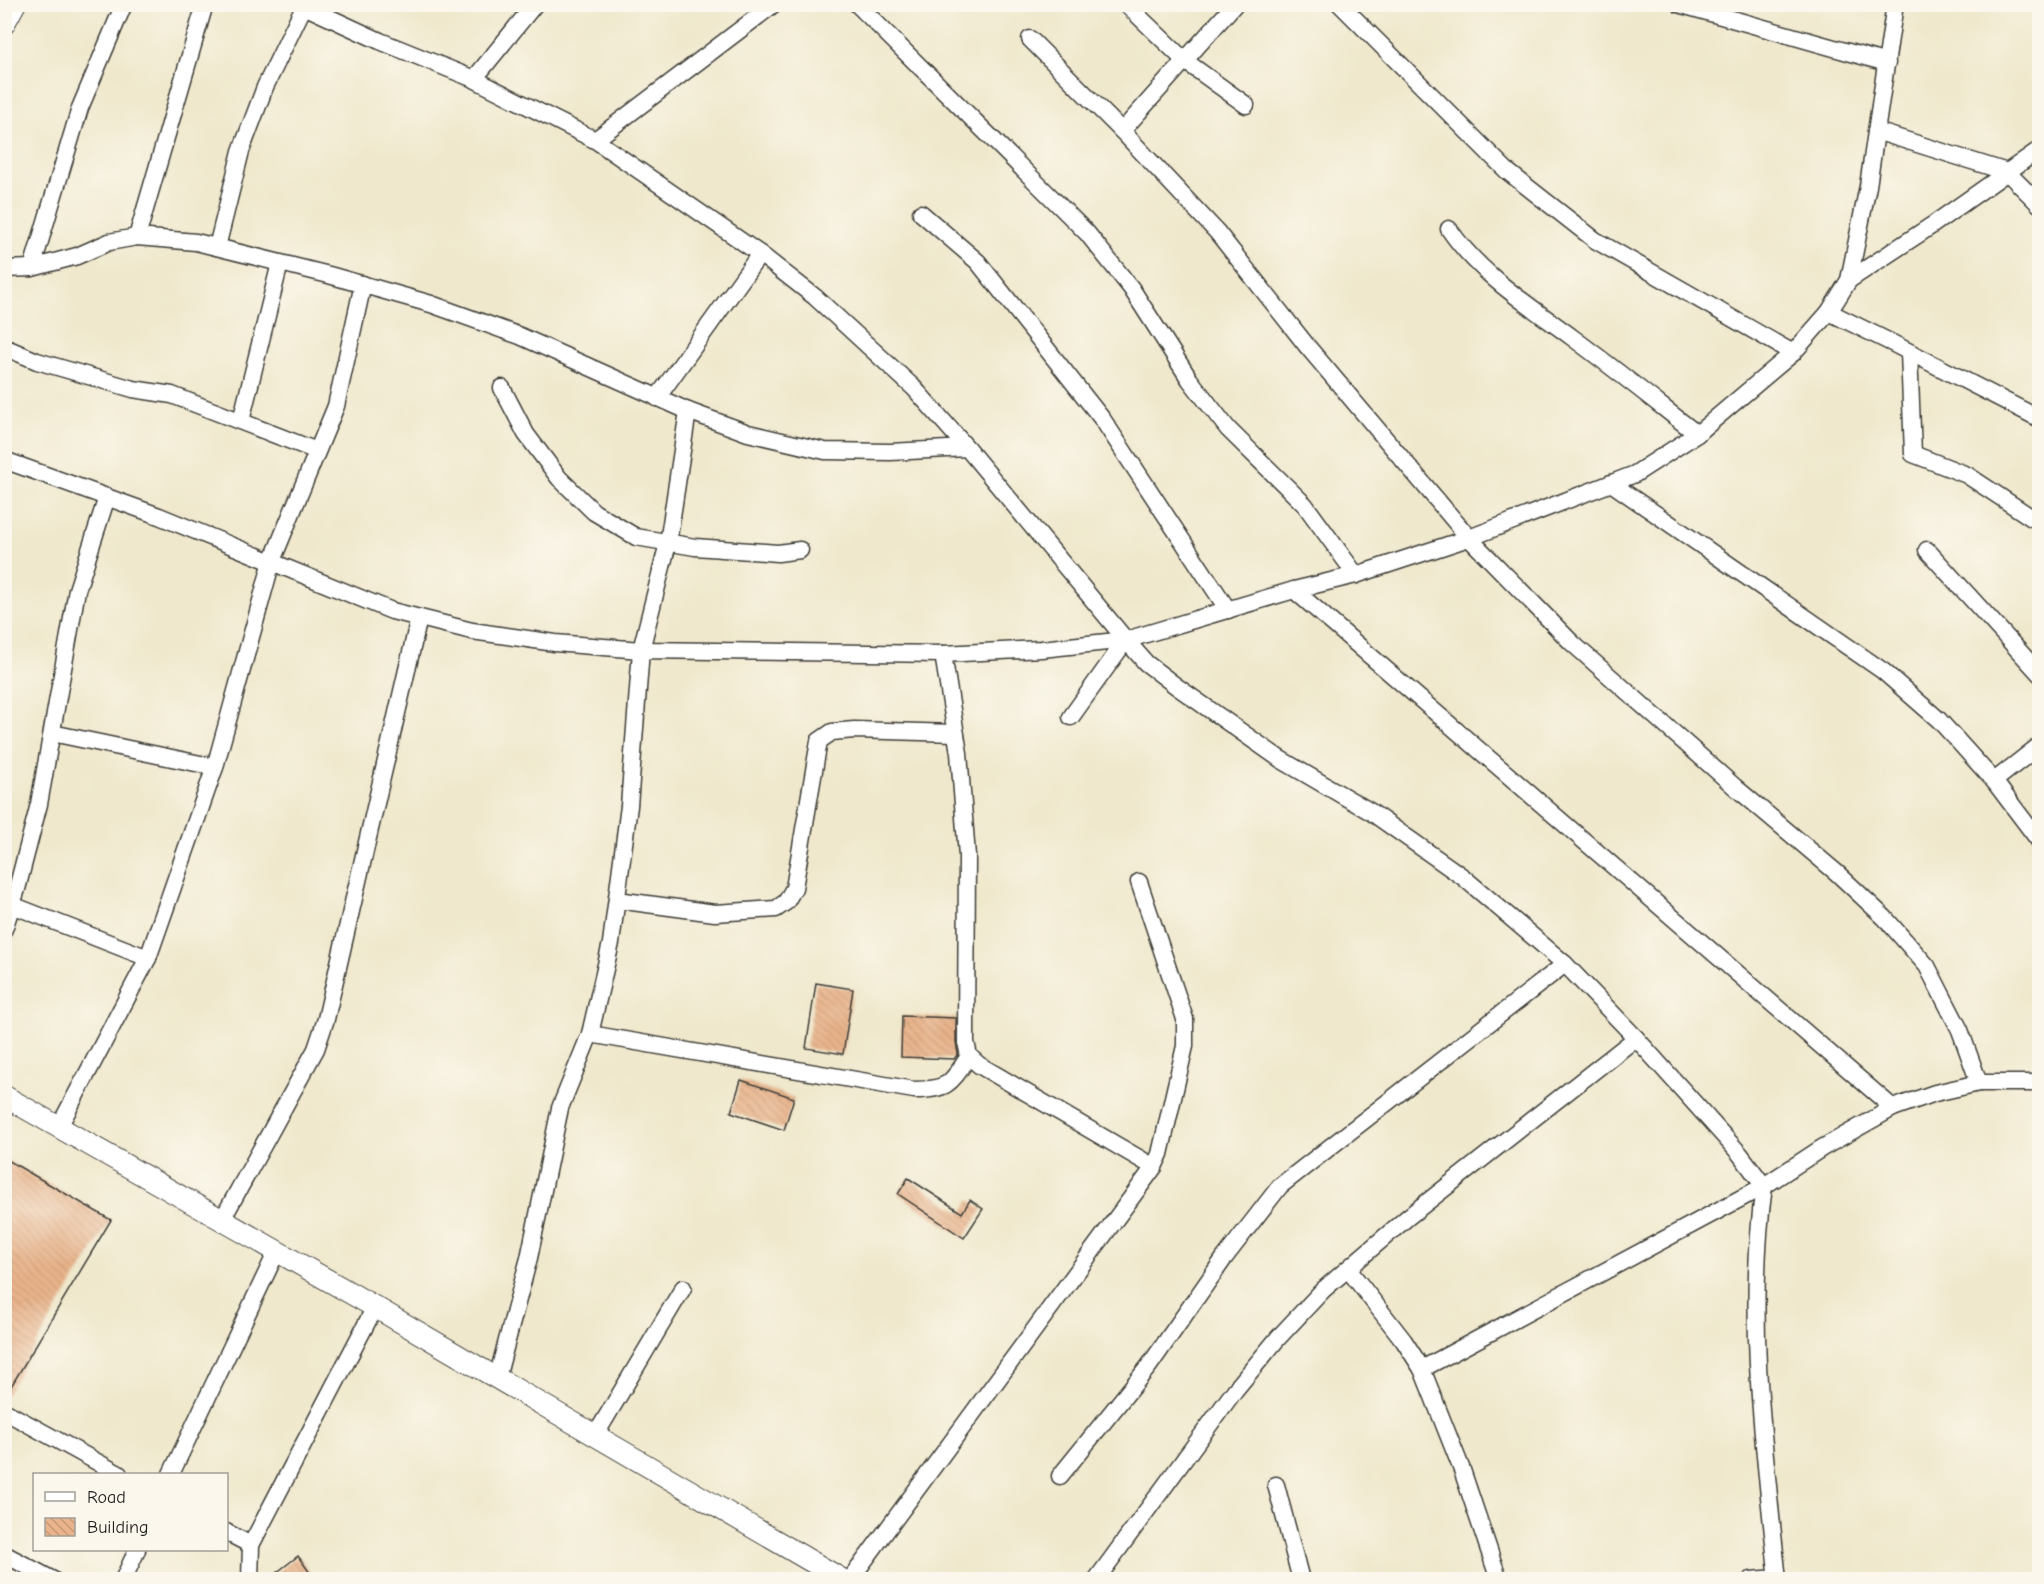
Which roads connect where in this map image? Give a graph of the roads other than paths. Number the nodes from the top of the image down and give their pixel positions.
1 (15, 4) edge
2 (124, 4) edge
3 (206, 4) edge
4 (536, 4) edge
5 (774, 4) edge
6 (857, 4) edge
7 (1126, 4) edge
8 (1235, 4) edge
9 (1340, 4) edge
10 (1679, 4) edge
11 (1895, 4) edge
12 (304, 5) edge
13 (4, 24) edge
14 (1030, 39) dead end
15 (1185, 61) junction
16 (1887, 63) junction
17 (474, 78) junction
18 (1246, 105) dead end
19 (1122, 131) junction
20 (1876, 131) junction
21 (595, 140) junction
22 (2040, 149) edge
23 (2007, 172) junction
24 (2040, 205) edge
25 (921, 213) dead end
26 (1449, 229) dead end
27 (137, 237) junction
28 (217, 247) junction
29 (760, 254) junction
30 (280, 263) junction
31 (4, 268) edge
32 (32, 268) junction
33 (1849, 280) junction
34 (363, 284) junction
35 (1829, 312) junction
36 (4, 347) edge
37 (1909, 352) junction
38 (1793, 353) junction
39 (502, 388) dead end
40 (657, 398) junction
41 (688, 411) junction
42 (2040, 419) edge
43 (241, 420) junction
44 (1697, 434) junction
45 (968, 448) junction
46 (317, 451) junction
47 (4, 460) edge
48 (1611, 483) junction
49 (107, 497) junction
50 (2032, 518) dead end
51 (1469, 538) junction
52 (668, 543) junction
53 (800, 550) dead end
54 (1927, 550) dead end
55 (272, 561) junction
56 (1356, 575) junction
57 (1294, 590) junction
58 (1228, 610) junction
59 (419, 618) junction
60 (1126, 640) junction
61 (641, 650) junction
62 (943, 654) junction
63 (2040, 674) edge
64 (1071, 717) dead end
65 (52, 733) junction
66 (956, 733) junction
67 (2040, 745) edge
68 (215, 767) junction
69 (1994, 781) junction
70 (2040, 842) edge
71 (1139, 882) dead end
72 (617, 900) junction
73 (12, 905) junction
74 (4, 929) edge
75 (148, 958) junction
76 (1564, 964) junction
77 (590, 1034) junction
78 (1636, 1038) junction
79 (969, 1056) junction
80 (1979, 1083) junction
81 (2040, 1083) edge
82 (4, 1096) edge
83 (1893, 1108) junction
84 (59, 1127) junction
85 (1154, 1167) junction
86 (1764, 1186) junction
87 (222, 1220) junction
88 (277, 1251) junction
89 (1348, 1269) junction
90 (682, 1288) dead end
91 (375, 1307) junction
92 (1422, 1369) junction
93 (497, 1378) junction
94 (6, 1412) edge
95 (595, 1436) junction
96 (117, 1473) edge
97 (171, 1473) edge
98 (1060, 1476) dead end
99 (1276, 1485) dead end
100 (228, 1533) edge
101 (252, 1545) junction
102 (136, 1551) edge
103 (4, 1554) edge
104 (1778, 1579) edge
105 (53, 1580) edge
106 (123, 1580) edge
107 (250, 1580) edge
108 (843, 1580) edge
109 (850, 1580) edge
110 (1096, 1580) edge
111 (1301, 1580) edge
112 (1499, 1580) edge
113 (1751, 1580) edge

1 - 13 street
2 - 32 street
3 - 27 street
4 - 17 street
5 - 21 street
6 - 56 street
7 - 15 street
8 - 15 street
9 - 38 street
10 - 16 street
11 - 16 street
12 - 17 street
12 - 28 street
14 - 19 street
15 - 18 street
15 - 19 street
16 - 20 street
17 - 21 street
19 - 51 street
20 - 23 street
20 - 33 street
21 - 29 street
22 - 23 street
23 - 24 street
23 - 33 street
25 - 58 street
26 - 44 street
27 - 28 street
27 - 32 street
28 - 30 street
29 - 40 street
29 - 45 street
30 - 34 street
30 - 43 street
31 - 32 street
33 - 35 street
34 - 40 street
34 - 46 street
35 - 37 street
35 - 38 street
36 - 43 street
37 - 42 street
37 - 50 street
38 - 44 street
39 - 52 street
40 - 41 street
41 - 45 street
41 - 52 street
43 - 46 street
44 - 48 street
45 - 60 street
46 - 55 street
47 - 49 street
48 - 51 street
48 - 69 street
49 - 55 street
49 - 65 street
51 - 56 street
51 - 80 street
52 - 53 street
52 - 61 street
54 - 63 street
55 - 59 street
55 - 68 street
56 - 57 street
57 - 58 street
57 - 83 street
58 - 60 street
59 - 61 street
59 - 87 street
60 - 62 street
60 - 64 street
60 - 76 street
61 - 62 street
61 - 72 street
62 - 66 street
65 - 68 street
65 - 73 street
66 - 72 street
66 - 79 street
67 - 69 street
68 - 75 street
69 - 70 street
71 - 85 street
72 - 77 street
73 - 74 street
73 - 75 street
75 - 84 street
76 - 78 street
76 - 98 street
77 - 79 street
77 - 93 street
78 - 86 street
78 - 89 street
79 - 85 street
80 - 81 street
80 - 83 street
82 - 84 street
83 - 86 street
84 - 87 street
85 - 109 street
86 - 92 street
86 - 104 street
87 - 88 street
88 - 91 street
88 - 97 street
89 - 92 street
89 - 110 street
90 - 95 street
91 - 93 street
91 - 101 street
92 - 112 street
93 - 95 street
94 - 96 street
95 - 108 street
99 - 111 street
100 - 101 street
101 - 107 street
102 - 106 street
103 - 105 street
104 - 113 street

